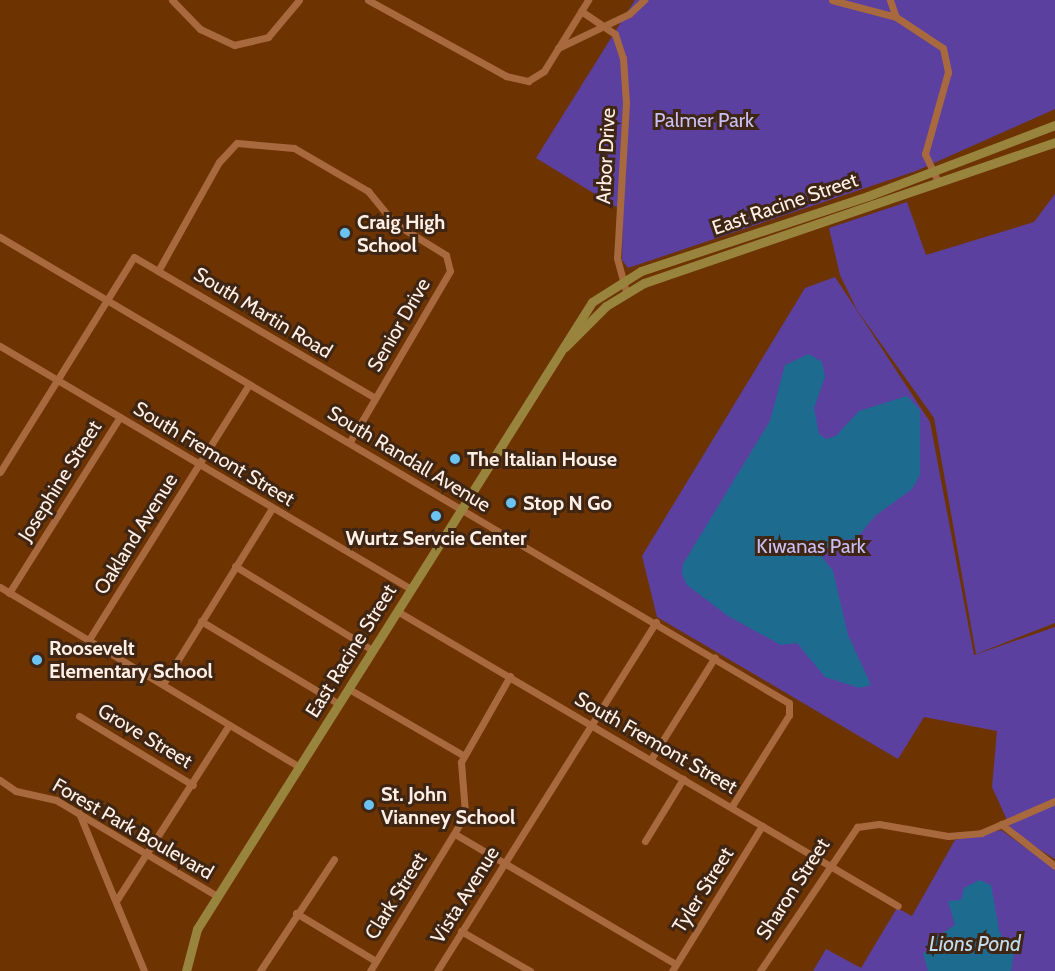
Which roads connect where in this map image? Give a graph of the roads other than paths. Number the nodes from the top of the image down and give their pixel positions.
1 (172, 0) edge
2 (299, 0) edge
3 (368, 0) edge
4 (588, 0) edge
5 (644, 0) edge
6 (832, 0) edge
7 (890, 0) edge
8 (581, 11) junction
9 (896, 17) junction
10 (604, 27) junction
11 (558, 48) junction
12 (1055, 125) edge
13 (1055, 142) edge
14 (933, 171) junction
15 (938, 182) junction
16 (0, 237) edge
17 (158, 271) junction
18 (621, 279) junction
19 (626, 292) junction
20 (108, 300) junction
21 (0, 346) edge
22 (558, 355) junction
23 (57, 381) junction
24 (249, 384) junction
25 (375, 399) junction
26 (120, 417) junction
27 (349, 443) junction
28 (199, 464) junction
29 (0, 472) edge
30 (272, 508) junction
31 (460, 509) junction
32 (236, 566) junction
33 (0, 587) edge
34 (411, 589) junction
35 (9, 593) junction
36 (397, 611) junction
37 (201, 621) junction
38 (656, 622) junction
39 (88, 641) junction
40 (372, 650) junction
41 (715, 657) junction
42 (510, 676) junction
43 (163, 684) junction
44 (349, 688) junction
45 (339, 704) junction
46 (79, 716) dead end
47 (230, 725) junction
48 (591, 725) junction
49 (464, 755) junction
50 (651, 759) junction
51 (300, 766) junction
52 (683, 778) junction
53 (0, 780) edge
54 (193, 785) junction
55 (1055, 801) edge
56 (732, 806) junction
57 (78, 813) junction
58 (1001, 824) junction
59 (762, 826) junction
60 (455, 834) junction
61 (645, 841) dead end
62 (149, 855) junction
63 (334, 859) dead end
64 (504, 863) junction
65 (827, 865) junction
66 (1055, 866) edge
67 (217, 896) junction
68 (116, 901) junction
69 (898, 906) dead end
70 (296, 913) junction
71 (461, 931) junction
72 (376, 961) junction
73 (674, 968) edge
74 (144, 971) edge
75 (186, 971) edge
76 (260, 971) edge
77 (370, 971) edge
78 (437, 971) edge
79 (530, 971) edge
80 (760, 971) edge

1 - 2 street
3 - 11 street
4 - 8 street
5 - 10 street
6 - 9 street
7 - 9 street
8 - 10 street
8 - 11 street
9 - 14 street
10 - 11 street
10 - 18 street, Arbor Drive
12 - 14 main road, East Racine Street
13 - 15 main road, East Racine Street
14 - 15 street
14 - 18 main road, East Racine Street
15 - 19 main road, East Racine Street
16 - 20 street, South Randall Avenue
17 - 20 street, South Martin Road
17 - 25 street, South Martin Road
17 - 25 street, Senior Drive
18 - 19 street, Arbor Drive
18 - 22 main road, East Racine Street
19 - 22 main road, East Racine Street
20 - 23 street
20 - 24 street, South Randall Avenue
21 - 23 street, South Fremont Street
22 - 31 main road, East Racine Street
23 - 26 street, South Fremont Street
23 - 29 street
24 - 27 street, South Randall Avenue
24 - 28 street, Oakland Avenue
25 - 27 street, Senior Drive
26 - 28 street, South Fremont Street
26 - 35 street, Josephine Street
27 - 31 street, South Randall Avenue
28 - 30 street, South Fremont Street
28 - 39 street, Oakland Avenue
30 - 32 street
30 - 34 street, South Fremont Street
31 - 34 main road, East Racine Street
31 - 38 street, South Randall Avenue
32 - 37 street
32 - 40 street
33 - 35 street
34 - 36 main road, East Racine Street
35 - 39 street
36 - 40 main road, East Racine Street
36 - 42 street, South Fremont Street
37 - 43 street
37 - 45 street
38 - 41 street, South Randall Avenue
38 - 48 street, Vista Avenue
39 - 43 street
40 - 44 main road, East Racine Street
41 - 50 street
41 - 56 street, South Randall Avenue
42 - 48 street, South Fremont Street
42 - 49 street
43 - 47 street
44 - 45 main road, East Racine Street
44 - 49 street
45 - 51 main road, East Racine Street
46 - 54 street, Grove Street
47 - 51 street
47 - 54 street
48 - 50 street, South Fremont Street
48 - 64 street, Vista Avenue
49 - 60 street, Clark Street
50 - 52 street, South Fremont Street
51 - 67 main road, East Racine Street
52 - 56 street, South Fremont Street
52 - 61 street
53 - 57 street, Forest Park Boulevard
54 - 62 street
55 - 58 street
56 - 59 street, South Fremont Street
57 - 62 street, Forest Park Boulevard
57 - 68 street
58 - 65 street, Sharon Street
58 - 66 street
59 - 65 street, South Fremont Street
59 - 73 street, Tyler Street
60 - 64 street
60 - 72 street, Clark Street
62 - 67 street, Forest Park Boulevard
62 - 68 street
63 - 70 street
64 - 71 street, Vista Avenue
64 - 73 street
65 - 69 street, South Fremont Street
65 - 80 street, Sharon Street
67 - 75 main road, East Racine Street
68 - 74 street
70 - 72 street
70 - 76 street
71 - 78 street, Vista Avenue
71 - 79 street
72 - 77 street, Clark Street

